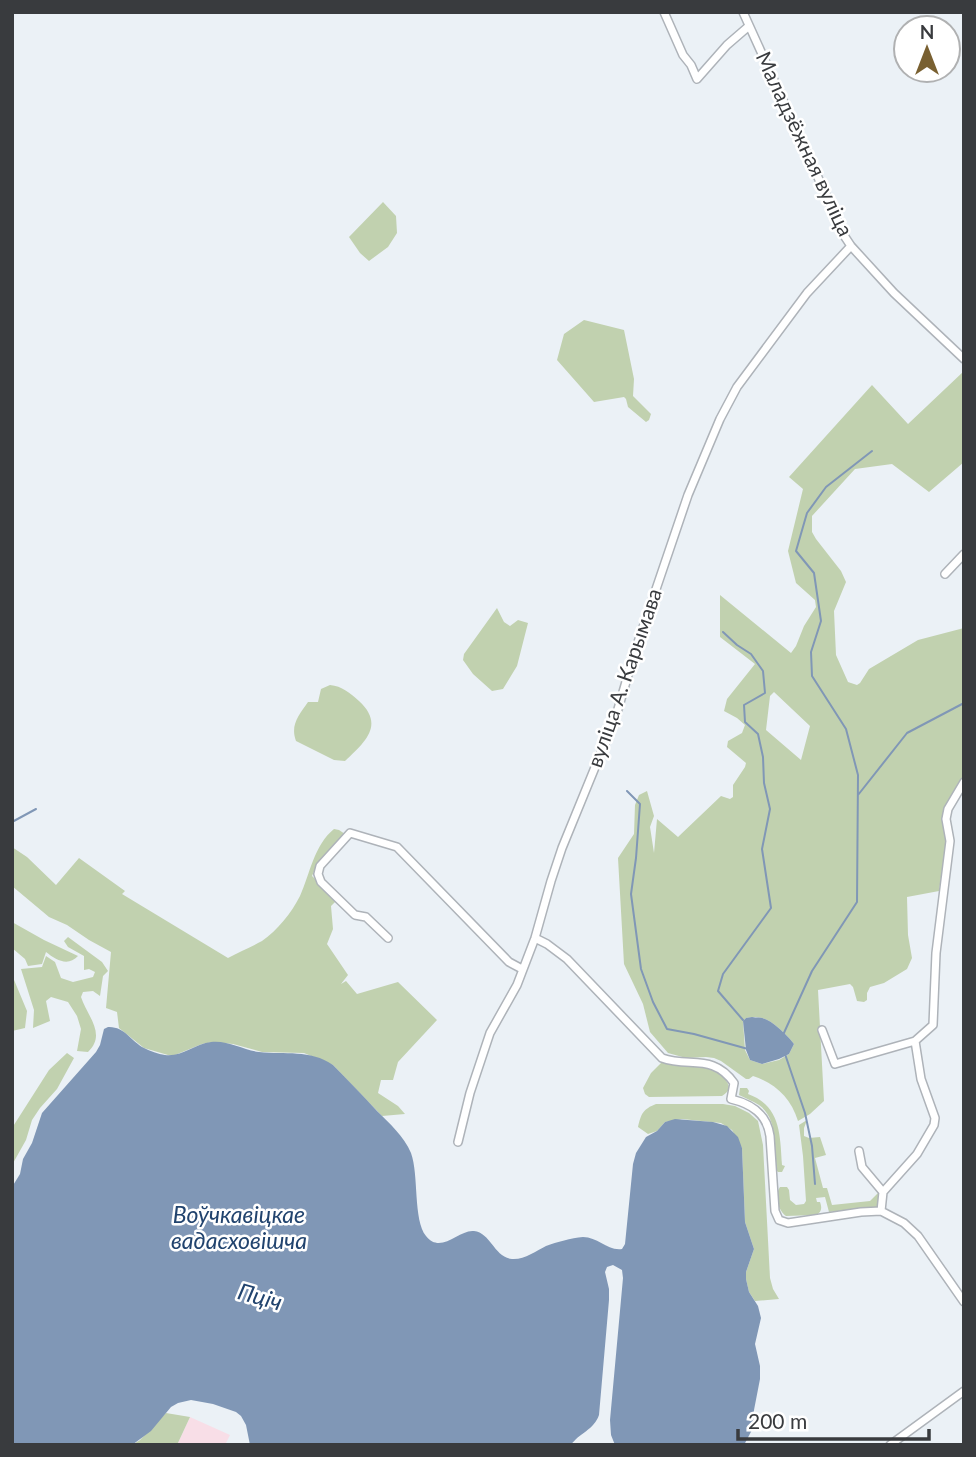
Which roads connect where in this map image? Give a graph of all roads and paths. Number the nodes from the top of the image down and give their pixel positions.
1 (664, 12) edge
2 (743, 12) edge
3 (750, 26) junction
4 (851, 246) junction
5 (964, 359) edge
6 (964, 554) edge
7 (945, 574) dead end
8 (964, 782) edge
9 (535, 938) junction
10 (388, 939) dead end
11 (522, 970) junction
12 (822, 1031) dead end
13 (915, 1041) junction
14 (458, 1142) dead end
15 (859, 1151) dead end
16 (883, 1192) junction
17 (881, 1211) junction
18 (964, 1302) edge
19 (964, 1391) edge
20 (890, 1445) edge

1 - 3 street
2 - 3 street, Маладзёжная вуліца
3 - 4 street, Маладзёжная вуліца
4 - 5 street, Маладзёжная вуліца
4 - 9 street, вуліца А. Карымава
6 - 7 street
8 - 13 street
9 - 11 street, вуліца А. Карымава
9 - 17 street
10 - 11 street
11 - 14 street, вуліца А. Карымава
12 - 13 street
13 - 16 street
15 - 16 street
16 - 17 street
17 - 18 street
19 - 20 street

